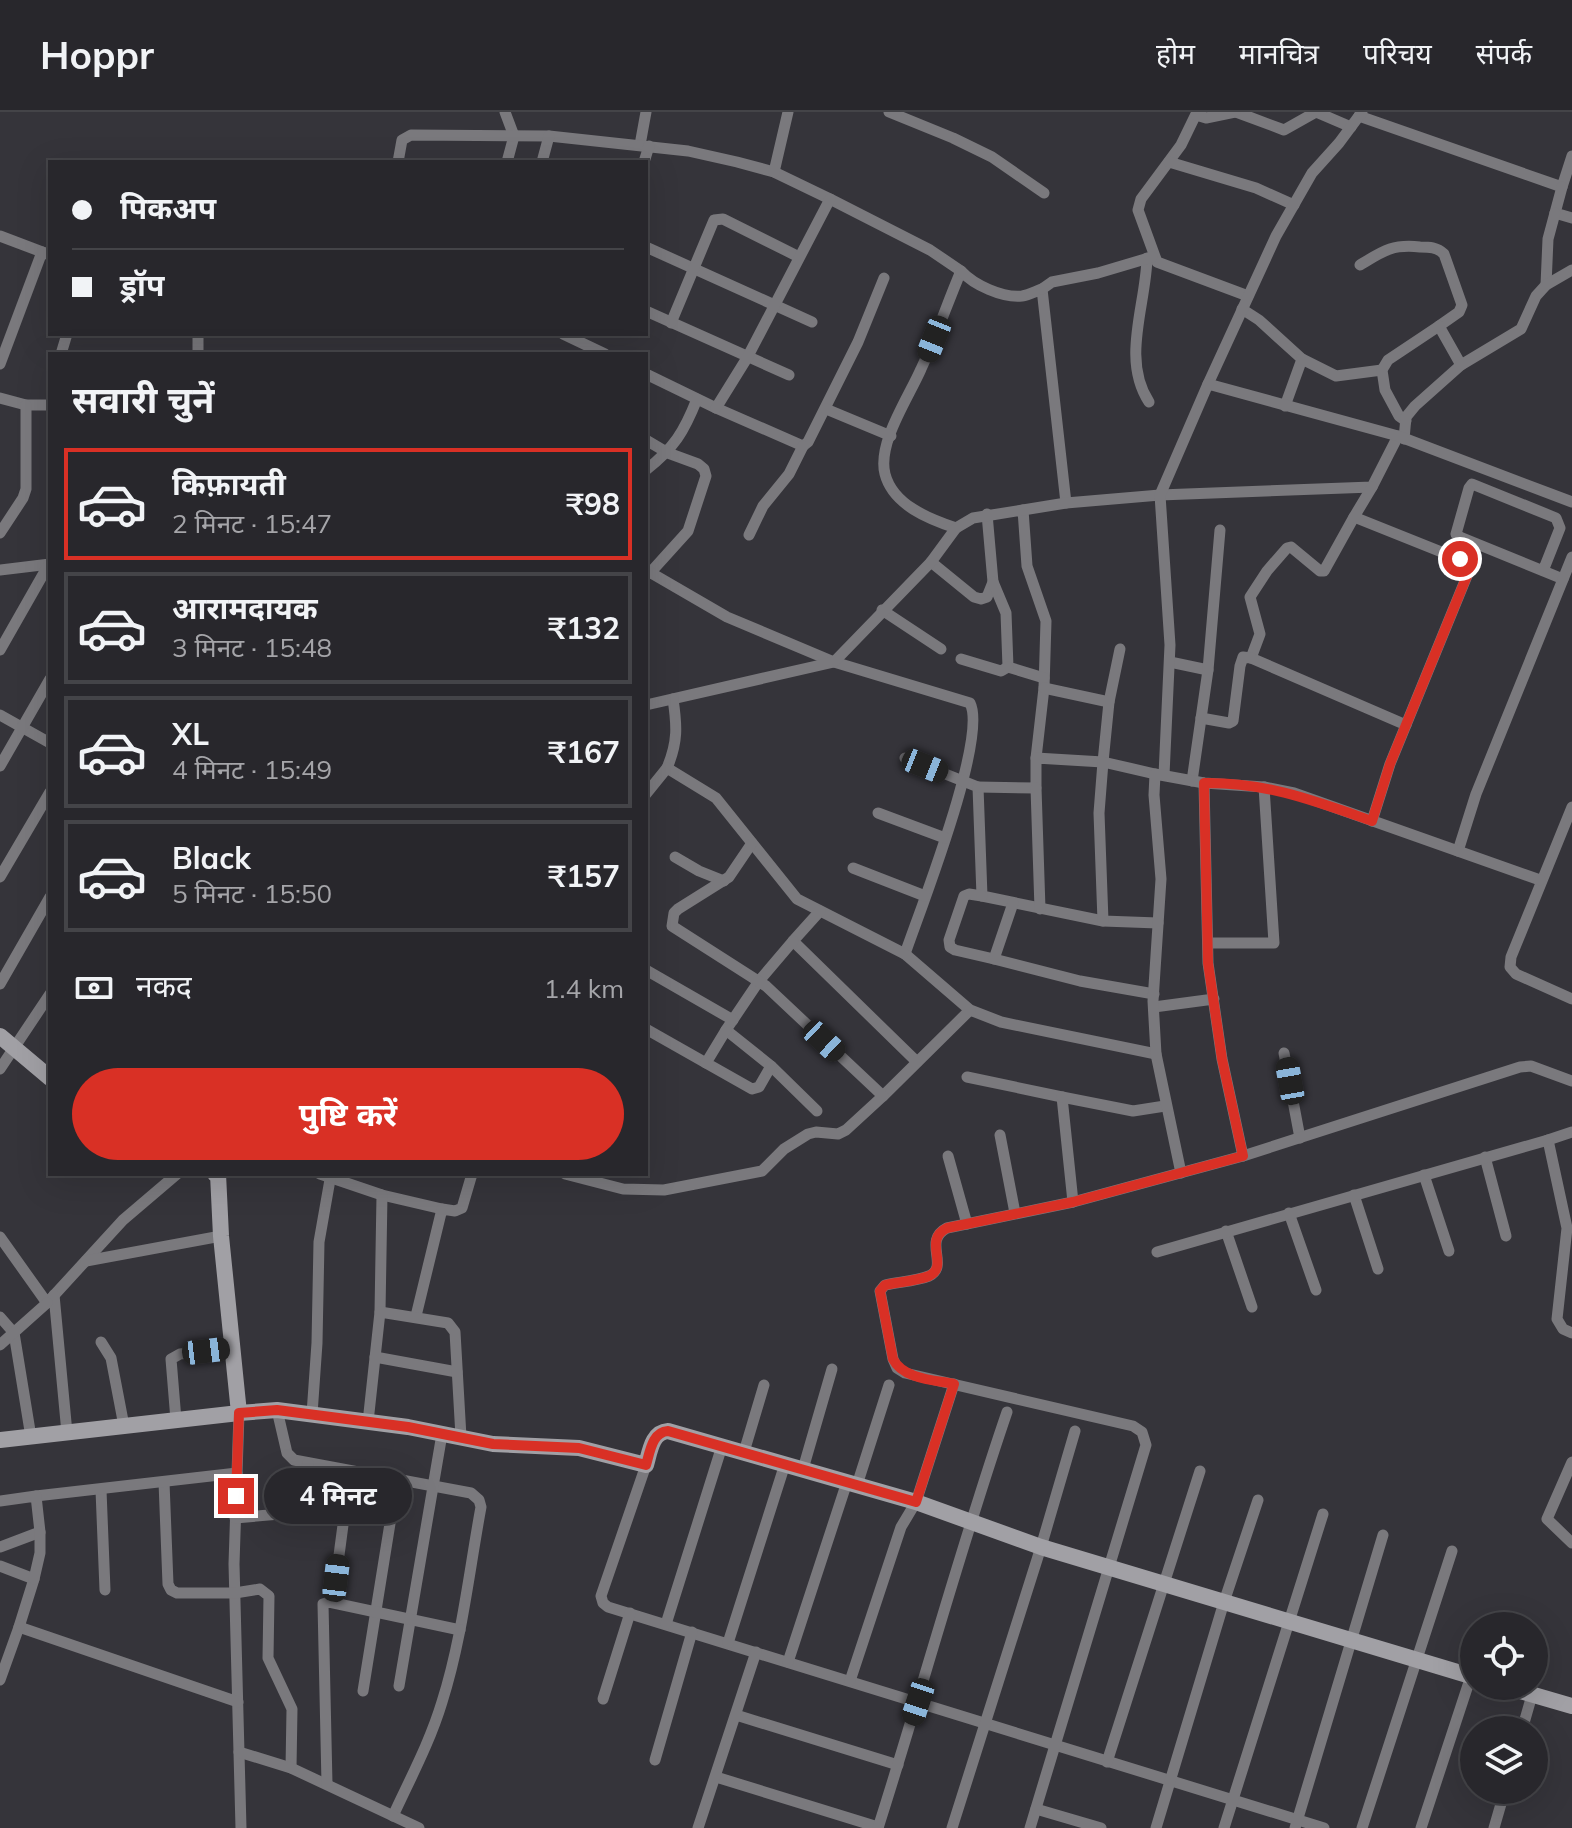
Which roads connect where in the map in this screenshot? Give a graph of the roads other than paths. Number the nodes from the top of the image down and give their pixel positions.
1 (505, 112) edge
2 (646, 112) edge
3 (788, 112) edge
4 (889, 112) edge
5 (1236, 112) edge
6 (1196, 114) edge
7 (1360, 114) edge
8 (1252, 115) edge
9 (1351, 127) junction
10 (514, 136) junction
11 (549, 136) junction
12 (645, 145) junction
13 (1572, 156) edge
14 (398, 160) edge
15 (508, 160) edge
16 (543, 160) edge
17 (644, 160) edge
18 (1169, 162) junction
19 (774, 172) junction
20 (1562, 187) junction
21 (1044, 193) dead end
22 (830, 199) junction
23 (1294, 205) junction
24 (1555, 213) junction
25 (1572, 218) edge
26 (0, 236) edge
27 (648, 248) edge
28 (46, 253) edge
29 (799, 257) junction
30 (1151, 257) junction
31 (1360, 265) dead end
32 (693, 270) junction
33 (1572, 270) edge
34 (961, 271) junction
35 (884, 278) dead end
36 (1546, 285) junction
37 (1042, 289) junction
38 (1248, 296) junction
39 (774, 305) junction
40 (1242, 309) junction
41 (648, 312) edge
42 (812, 322) dead end
43 (671, 323) junction
44 (1439, 326) junction
45 (568, 336) edge
46 (581, 341) junction
47 (578, 352) edge
48 (601, 352) edge
49 (747, 358) junction
50 (1302, 359) junction
51 (0, 364) edge
52 (1461, 365) junction
53 (1382, 370) junction
54 (648, 375) edge
55 (789, 375) dead end
56 (1208, 384) junction
57 (0, 398) edge
58 (697, 399) junction
59 (1149, 402) dead end
60 (48, 404) edge
61 (26, 405) junction
62 (1285, 406) junction
63 (716, 408) junction
64 (826, 409) junction
65 (1406, 421) junction
66 (891, 436) junction
67 (1401, 437) junction
68 (648, 441) edge
69 (803, 446) junction
70 (668, 453) junction
71 (648, 468) edge
72 (1372, 487) junction
73 (1160, 495) junction
74 (1572, 502) edge
75 (1066, 503) junction
76 (1023, 510) junction
77 (987, 514) junction
78 (1354, 517) junction
79 (956, 528) junction
80 (1220, 530) dead end
81 (0, 533) edge
82 (749, 535) dead end
83 (1572, 557) edge
84 (931, 562) junction
85 (48, 564) edge
86 (48, 566) edge
87 (0, 570) edge
88 (1543, 571) junction
89 (648, 572) edge
90 (1563, 579) junction
91 (993, 582) junction
92 (882, 610) junction
93 (941, 649) dead end
94 (1120, 649) dead end
95 (0, 650) edge
96 (1251, 658) junction
97 (961, 659) dead end
98 (834, 662) junction
99 (1170, 662) junction
100 (1008, 667) junction
101 (1208, 670) junction
102 (48, 682) edge
103 (1044, 683) junction
104 (673, 699) junction
105 (1109, 702) junction
106 (648, 705) edge
107 (0, 715) edge
108 (1201, 718) junction
109 (1406, 725) junction
110 (22, 728) junction
111 (48, 742) edge
112 (905, 758) dead end
113 (1036, 758) junction
114 (1103, 762) junction
115 (0, 766) edge
116 (667, 768) junction
117 (1159, 774) junction
118 (965, 782) junction
119 (1198, 782) junction
120 (978, 787) junction
121 (1264, 787) junction
122 (1036, 788) junction
123 (648, 792) edge
124 (48, 795) edge
125 (1572, 807) edge
126 (878, 813) dead end
127 (1372, 821) junction
128 (945, 838) junction
129 (752, 843) junction
130 (1458, 851) junction
131 (675, 857) dead end
132 (853, 868) dead end
133 (0, 877) edge
134 (1540, 880) junction
135 (724, 881) junction
136 (925, 896) junction
137 (982, 896) junction
138 (48, 900) edge
139 (1013, 903) junction
140 (1040, 909) junction
141 (820, 911) junction
142 (1103, 921) junction
143 (1158, 923) junction
144 (793, 941) junction
145 (1208, 943) junction
146 (905, 954) junction
147 (994, 959) junction
148 (648, 971) edge
149 (759, 981) junction
150 (0, 984) edge
151 (48, 997) edge
152 (1214, 999) junction
153 (1572, 999) edge
154 (1154, 1001) junction
155 (970, 1010) junction
156 (729, 1025) junction
157 (648, 1030) edge
158 (0, 1036) edge
159 (15, 1049) junction
160 (1284, 1053) dead end
161 (1156, 1054) junction
162 (917, 1062) junction
163 (706, 1063) junction
164 (771, 1066) junction
165 (0, 1069) edge
166 (48, 1076) edge
167 (967, 1077) dead end
168 (1572, 1081) edge
169 (883, 1096) junction
170 (1062, 1097) junction
171 (1165, 1106) junction
172 (817, 1111) dead end
173 (1572, 1132) edge
174 (1000, 1135) dead end
175 (1300, 1138) junction
176 (1548, 1140) junction
177 (948, 1156) dead end
178 (1243, 1156) junction
179 (1485, 1157) junction
180 (1181, 1173) junction
181 (1424, 1175) junction
182 (175, 1176) edge
183 (217, 1176) edge
184 (327, 1176) edge
185 (330, 1176) edge
186 (471, 1176) edge
187 (573, 1176) edge
188 (382, 1195) junction
189 (1354, 1195) junction
190 (1073, 1202) junction
191 (442, 1209) junction
192 (1015, 1213) junction
193 (1289, 1213) junction
194 (967, 1224) junction
195 (1570, 1226) edge
196 (1226, 1231) junction
197 (221, 1236) junction
198 (1506, 1236) dead end
199 (0, 1238) edge
200 (1569, 1249) edge
201 (1449, 1251) dead end
202 (1157, 1252) dead end
203 (86, 1261) junction
204 (1378, 1269) dead end
205 (1316, 1290) dead end
206 (51, 1299) junction
207 (1252, 1307) dead end
208 (380, 1312) junction
209 (416, 1316) junction
210 (0, 1317) edge
211 (14, 1333) junction
212 (1572, 1333) edge
213 (101, 1342) dead end
214 (0, 1345) edge
215 (232, 1348) junction
216 (375, 1357) junction
217 (832, 1369) dead end
218 (457, 1372) junction
219 (954, 1384) junction
220 (764, 1385) dead end
221 (889, 1385) dead end
222 (277, 1410) junction
223 (1007, 1412) dead end
224 (239, 1413) junction
225 (312, 1414) junction
226 (176, 1420) junction
227 (368, 1422) junction
228 (124, 1426) junction
229 (1075, 1431) dead end
230 (67, 1433) junction
231 (442, 1434) junction
232 (31, 1437) junction
233 (461, 1437) junction
234 (0, 1440) edge
235 (722, 1446) junction
236 (744, 1452) junction
237 (1572, 1462) edge
238 (308, 1463) junction
239 (785, 1464) junction
240 (646, 1465) junction
241 (803, 1469) junction
242 (1200, 1471) dead end
243 (350, 1472) junction
244 (237, 1473) junction
245 (397, 1480) junction
246 (164, 1482) junction
247 (852, 1484) junction
248 (434, 1487) junction
249 (101, 1490) junction
250 (36, 1496) junction
251 (1258, 1500) dead end
252 (0, 1501) edge
253 (916, 1502) junction
254 (1323, 1514) dead end
255 (235, 1518) junction
256 (970, 1520) junction
257 (40, 1532) junction
258 (1383, 1535) dead end
259 (1572, 1543) edge
260 (0, 1547) edge
261 (1041, 1547) junction
262 (1452, 1551) dead end
263 (0, 1566) edge
264 (1109, 1567) junction
265 (336, 1578) dead end
266 (34, 1579) junction
267 (1162, 1583) junction
268 (105, 1590) dead end
269 (235, 1593) junction
270 (1224, 1602) junction
271 (375, 1611) junction
272 (630, 1613) junction
273 (410, 1618) junction
274 (1289, 1622) junction
275 (666, 1624) junction
276 (19, 1627) junction
277 (460, 1630) junction
278 (692, 1632) junction
279 (1352, 1640) junction
280 (728, 1643) junction
281 (756, 1652) junction
282 (1417, 1660) junction
283 (788, 1662) junction
284 (1460, 1673) edge
285 (0, 1680) edge
286 (850, 1681) junction
287 (399, 1686) dead end
288 (363, 1691) dead end
289 (603, 1699) dead end
290 (1548, 1699) edge
291 (1465, 1700) edge
292 (238, 1702) junction
293 (918, 1702) junction
294 (1572, 1706) edge
295 (736, 1715) junction
296 (986, 1724) junction
297 (1056, 1745) junction
298 (239, 1752) junction
299 (655, 1760) dead end
300 (1107, 1762) junction
301 (898, 1765) junction
302 (291, 1768) junction
303 (716, 1777) junction
304 (1170, 1781) junction
305 (327, 1784) junction
306 (1232, 1801) junction
307 (1501, 1804) edge
308 (1036, 1809) junction
309 (393, 1816) junction
310 (1297, 1824) edge
311 (241, 1828) edge
312 (419, 1828) edge
313 (698, 1828) edge
314 (878, 1828) edge
315 (952, 1828) edge
316 (1030, 1828) edge
317 (1101, 1828) edge
318 (1156, 1828) edge
319 (1224, 1828) edge
320 (1324, 1828) edge
321 (1362, 1828) edge
322 (1421, 1828) edge
323 (1494, 1828) edge

1 - 10 street
2 - 12 street
3 - 19 street
4 - 21 street
5 - 6 street
5 - 8 street
6 - 18 street
7 - 9 street
7 - 20 street
8 - 9 street
9 - 23 street
10 - 11 street
10 - 14 street
10 - 15 street
11 - 12 street
11 - 16 street
12 - 17 street
12 - 19 street
13 - 20 street
18 - 23 street
18 - 30 street
19 - 22 street
20 - 24 street
22 - 29 street
22 - 34 street
23 - 38 street
24 - 25 street
24 - 36 street
26 - 28 street
27 - 32 street
28 - 51 street
29 - 32 street
29 - 39 street
30 - 37 street
30 - 38 street
30 - 59 street
31 - 44 street
32 - 39 street
32 - 43 street
33 - 36 street
34 - 37 street
34 - 66 street
35 - 64 street
36 - 52 street
37 - 75 street
38 - 40 street
39 - 42 street
39 - 49 street
40 - 50 street
40 - 56 street
41 - 43 street
43 - 49 street
44 - 52 street
44 - 53 street
45 - 46 street
46 - 47 street
46 - 48 street
49 - 55 street
49 - 63 street
50 - 53 street
50 - 62 street
52 - 65 street
53 - 65 street
54 - 58 street
56 - 62 street
56 - 73 street
57 - 61 street
58 - 63 street
58 - 70 street
60 - 61 street
61 - 81 street
62 - 67 street
63 - 69 street
64 - 66 street
64 - 69 street
65 - 67 street
66 - 79 street
67 - 72 street
67 - 74 street
68 - 70 street
69 - 82 street
70 - 71 street
70 - 89 street
72 - 73 street
72 - 78 street
73 - 75 street
73 - 99 street
75 - 76 street
76 - 77 street
76 - 103 street
77 - 79 street
77 - 91 street
78 - 96 street
78 - 109 street
79 - 84 street
80 - 101 street
83 - 90 street
84 - 91 street
84 - 92 street
85 - 87 street
86 - 95 street
88 - 88 street
88 - 90 street
89 - 98 street
90 - 130 street
91 - 100 street
92 - 93 street
92 - 98 street
94 - 105 street
96 - 108 street
96 - 109 street
97 - 100 street
98 - 104 street
98 - 118 street
99 - 101 street
99 - 117 street
100 - 103 street
101 - 108 street
102 - 110 street
103 - 105 street
103 - 113 street
104 - 106 street
104 - 116 street
105 - 114 street
107 - 110 street
108 - 119 street
109 - 127 street
110 - 111 street
110 - 115 street
112 - 118 street
113 - 114 street
113 - 122 street
114 - 117 street
114 - 142 street
116 - 123 street
116 - 129 street
117 - 119 street
117 - 143 street
118 - 120 street
118 - 128 street
119 - 121 street
119 - 145 street
120 - 122 street
120 - 137 street
121 - 127 street
121 - 145 street
122 - 140 street
124 - 133 street
125 - 134 street
126 - 128 street
127 - 130 street
128 - 136 street
129 - 135 street
129 - 141 street
130 - 134 street
131 - 135 street
132 - 136 street
134 - 153 street
135 - 149 street
136 - 146 street
137 - 139 street
137 - 147 street
138 - 150 street
139 - 140 street
139 - 147 street
140 - 142 street
141 - 144 street
141 - 146 street
142 - 143 street
143 - 154 street
144 - 149 street
144 - 162 street
145 - 152 street
146 - 155 street
147 - 154 street
148 - 156 street
149 - 156 street
149 - 169 street
151 - 159 street
152 - 154 street
152 - 178 street
154 - 161 street
155 - 161 street
155 - 162 street
156 - 163 street
156 - 164 street
157 - 163 street
158 - 159 street
159 - 165 street
159 - 166 street
160 - 175 street
161 - 171 street
162 - 169 street
163 - 164 street
164 - 172 street
167 - 170 street
168 - 175 street
169 - 187 street
170 - 171 street
170 - 190 street
171 - 180 street
173 - 176 street
174 - 192 street
175 - 178 street
176 - 179 street
176 - 195 street
177 - 194 street
178 - 180 street
179 - 181 street
179 - 198 street
180 - 190 street
181 - 189 street
181 - 201 street
182 - 203 street
183 - 197 street
184 - 225 street
185 - 188 street
186 - 191 street
188 - 191 street
188 - 208 street
189 - 193 street
189 - 204 street
190 - 192 street
191 - 209 street
192 - 194 street
193 - 196 street
193 - 205 street
194 - 219 street
195 - 200 street
196 - 202 street
196 - 207 street
197 - 203 street
197 - 215 street
199 - 206 street
200 - 212 street
203 - 206 street
206 - 211 street
206 - 230 street
208 - 209 street
208 - 216 street
209 - 218 street
210 - 211 street
211 - 214 street
211 - 232 street
213 - 228 street
215 - 224 street
215 - 226 street
216 - 218 street
216 - 227 street
217 - 241 street
218 - 233 street
219 - 253 street
219 - 264 street
220 - 236 street
221 - 247 street
222 - 224 street
222 - 225 street
222 - 238 street
223 - 256 street
224 - 226 street
224 - 244 street
225 - 227 street
226 - 228 street
227 - 231 street
228 - 230 street
229 - 261 street
230 - 232 street
231 - 233 street
231 - 248 street
232 - 234 street
233 - 240 street
235 - 236 street
235 - 240 street
235 - 275 street
236 - 239 street
237 - 259 street
238 - 243 street
238 - 255 street
239 - 241 street
239 - 280 street
240 - 272 street
241 - 247 street
242 - 267 street
243 - 245 street
243 - 265 street
244 - 246 street
244 - 255 street
245 - 248 street
245 - 271 street
246 - 249 street
246 - 269 street
247 - 253 street
247 - 283 street
248 - 273 street
248 - 277 street
249 - 250 street
249 - 268 street
250 - 252 street
250 - 257 street
251 - 270 street
253 - 256 street
253 - 286 street
254 - 274 street
255 - 269 street
256 - 261 street
256 - 293 street
257 - 260 street
257 - 266 street
258 - 279 street
261 - 264 street
261 - 296 street
262 - 282 street
263 - 266 street
264 - 267 street
264 - 297 street
266 - 276 street
267 - 270 street
267 - 300 street
269 - 292 street
269 - 302 street
270 - 274 street
270 - 304 street
271 - 273 street
271 - 288 street
271 - 305 street
272 - 275 street
272 - 289 street
273 - 277 street
273 - 287 street
274 - 279 street
274 - 306 street
275 - 278 street
276 - 285 street
276 - 292 street
277 - 309 street
278 - 280 street
278 - 299 street
279 - 282 street
279 - 310 street
280 - 281 street
281 - 283 street
281 - 295 street
282 - 284 street
282 - 321 street
283 - 286 street
286 - 293 street
290 - 294 street
291 - 322 street
292 - 298 street
293 - 296 street
293 - 301 street
295 - 301 street
295 - 303 street
296 - 297 street
296 - 315 street
297 - 300 street
297 - 308 street
298 - 302 street
298 - 311 street
300 - 304 street
301 - 314 street
302 - 305 street
303 - 313 street
303 - 314 street
304 - 306 street
304 - 318 street
305 - 309 street
306 - 310 street
306 - 319 street
307 - 323 street
308 - 316 street
308 - 317 street
309 - 312 street
310 - 320 street

